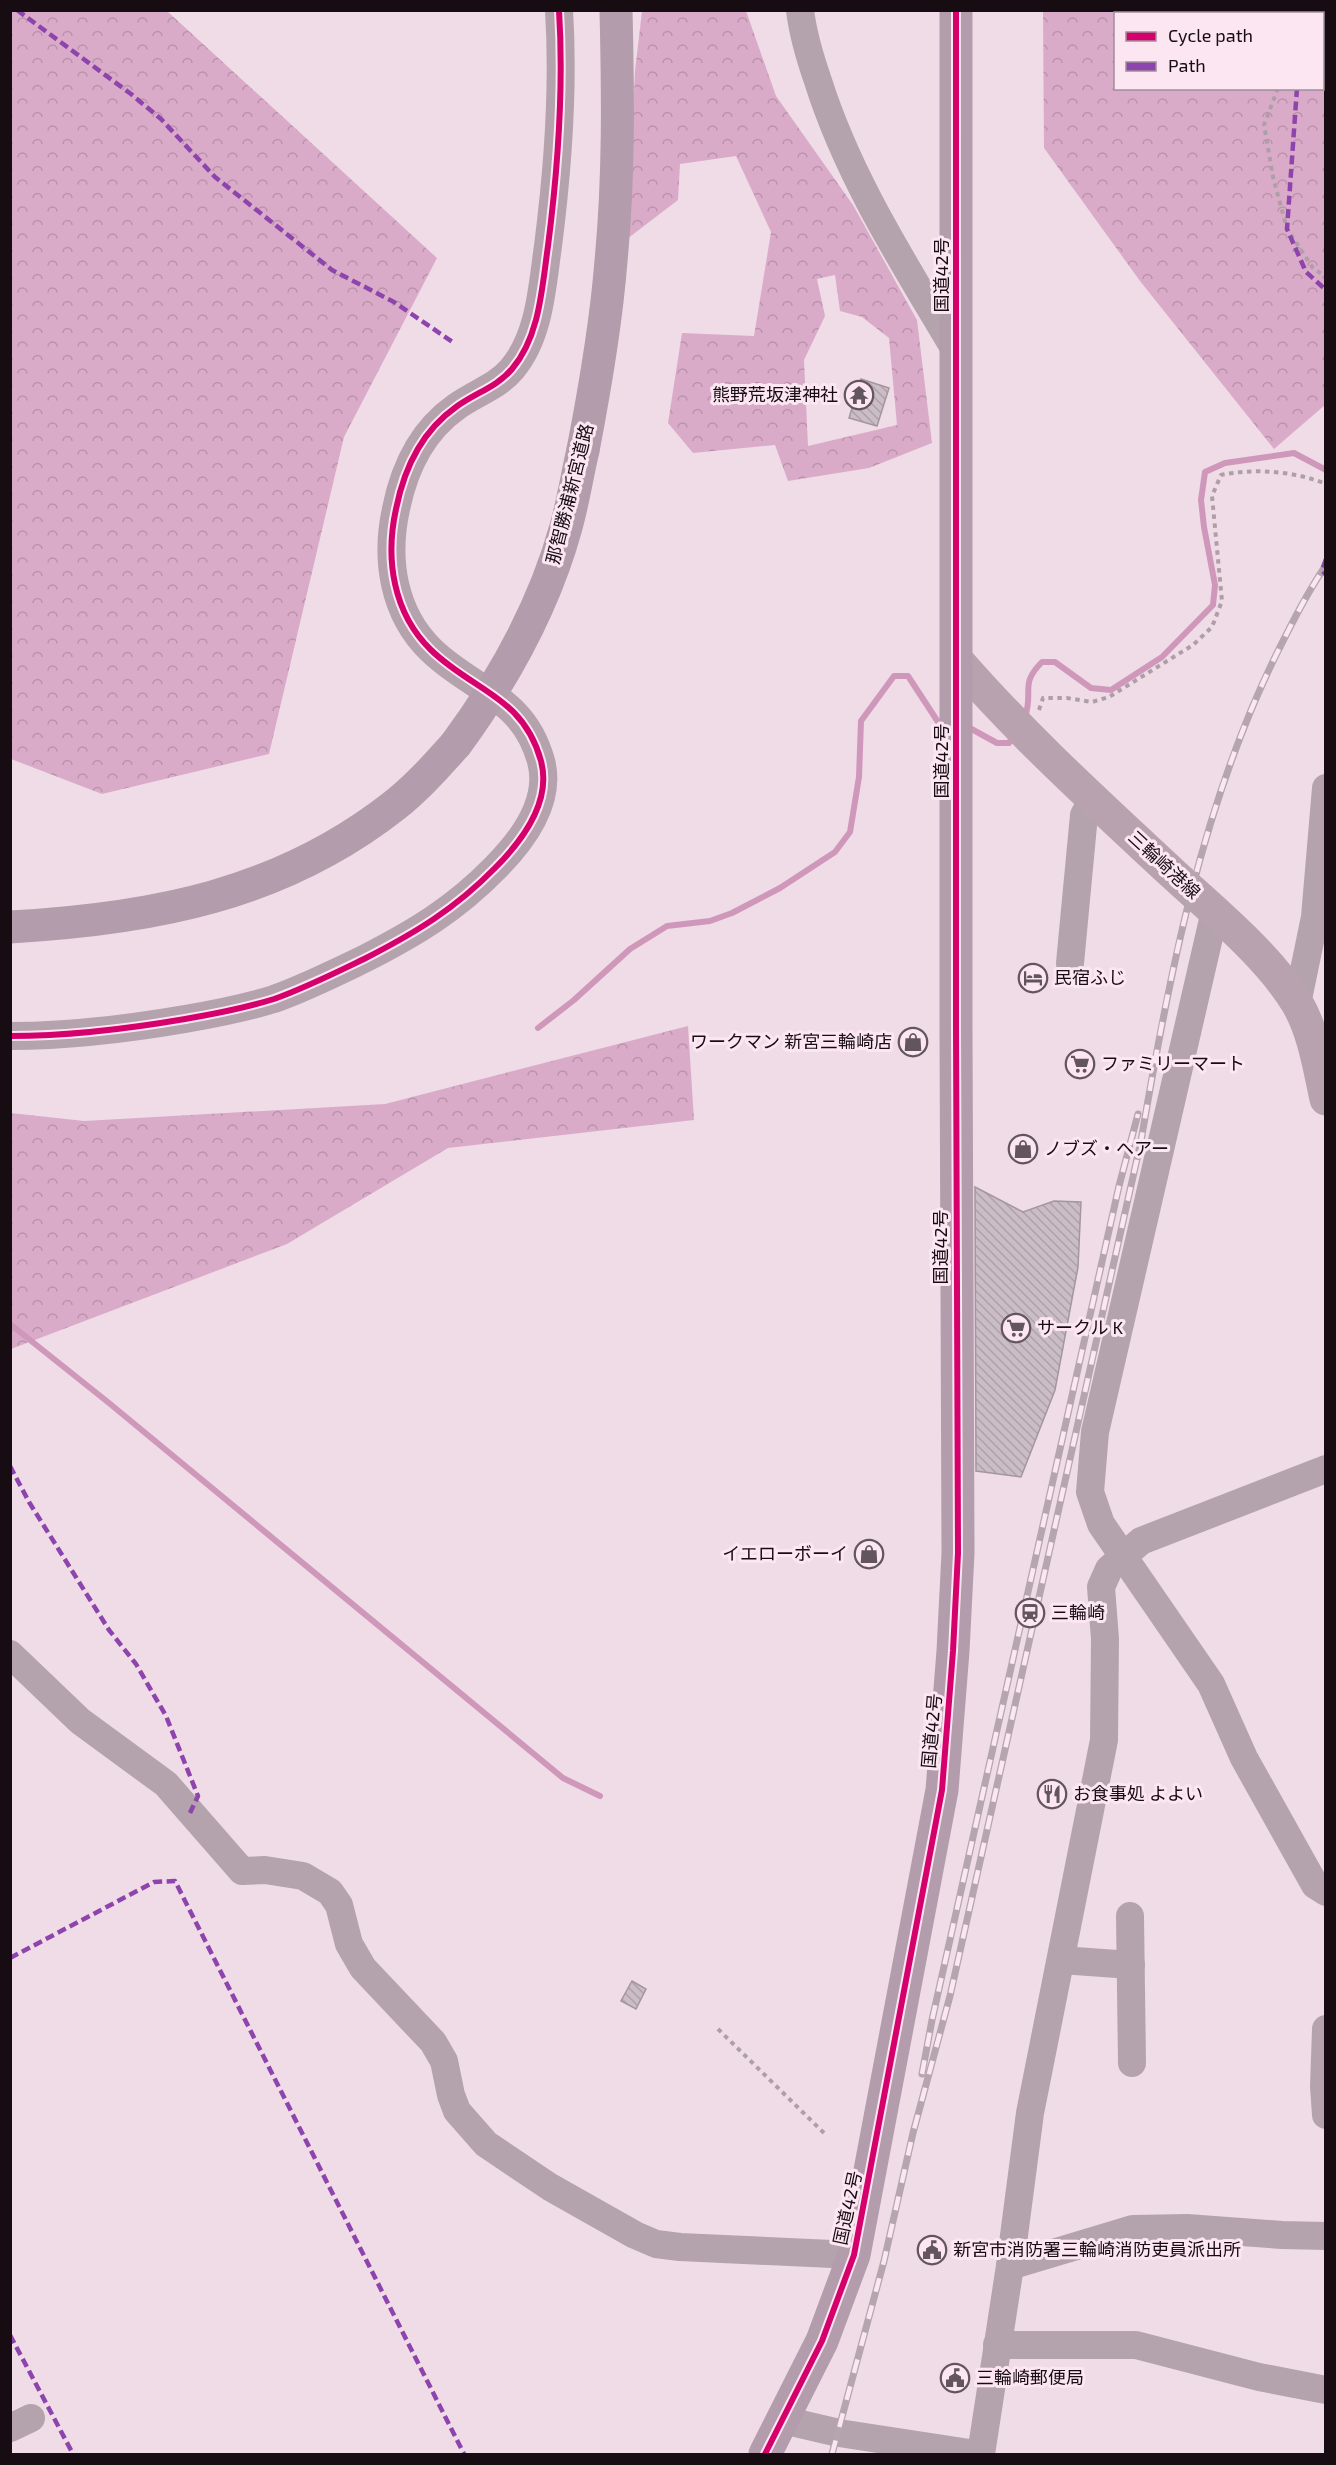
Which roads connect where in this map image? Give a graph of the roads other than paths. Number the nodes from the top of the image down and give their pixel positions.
1 (559, 10) edge
2 (616, 10) edge
3 (800, 10) edge
4 (956, 10) edge
5 (957, 353) junction
6 (957, 660) junction
7 (1326, 788) edge
8 (1093, 799) junction
9 (1215, 911) junction
10 (10, 927) edge
11 (1070, 963) dead end
12 (1297, 1004) junction
13 (10, 1035) edge
14 (1326, 1099) edge
15 (1326, 1469) edge
16 (1124, 1556) junction
17 (10, 1654) edge
18 (1326, 1892) edge
19 (1130, 1916) dead end
20 (1060, 1960) junction
21 (1131, 1965) junction
22 (1326, 2029) edge
23 (1132, 2063) dead end
24 (1326, 2115) edge
25 (1326, 2236) edge
26 (854, 2255) junction
27 (1010, 2266) junction
28 (997, 2345) junction
29 (1326, 2390) edge
30 (783, 2420) junction
31 (765, 2454) edge
32 (976, 2454) edge
33 (981, 2454) edge

1 - 13 street
2 - 10 highway, 那智勝浦新宮道路, bridge
3 - 5 street
4 - 5 highway, 国道42号
5 - 6 highway, 国道42号
6 - 8 main road, 三輪崎港線
6 - 26 highway, 国道42号
7 - 12 street
8 - 9 main road, 三輪崎港線
8 - 11 street
9 - 12 main road, 三輪崎港線
9 - 16 street
12 - 14 main road, 三輪崎港線
15 - 16 street
16 - 18 street
16 - 20 street
17 - 26 street
19 - 21 street
20 - 21 street
20 - 27 street
21 - 23 street
22 - 24 street
25 - 27 street
26 - 30 highway, 国道42号
27 - 28 street
28 - 29 street
28 - 33 street
30 - 31 highway, 国道42号
30 - 32 street

